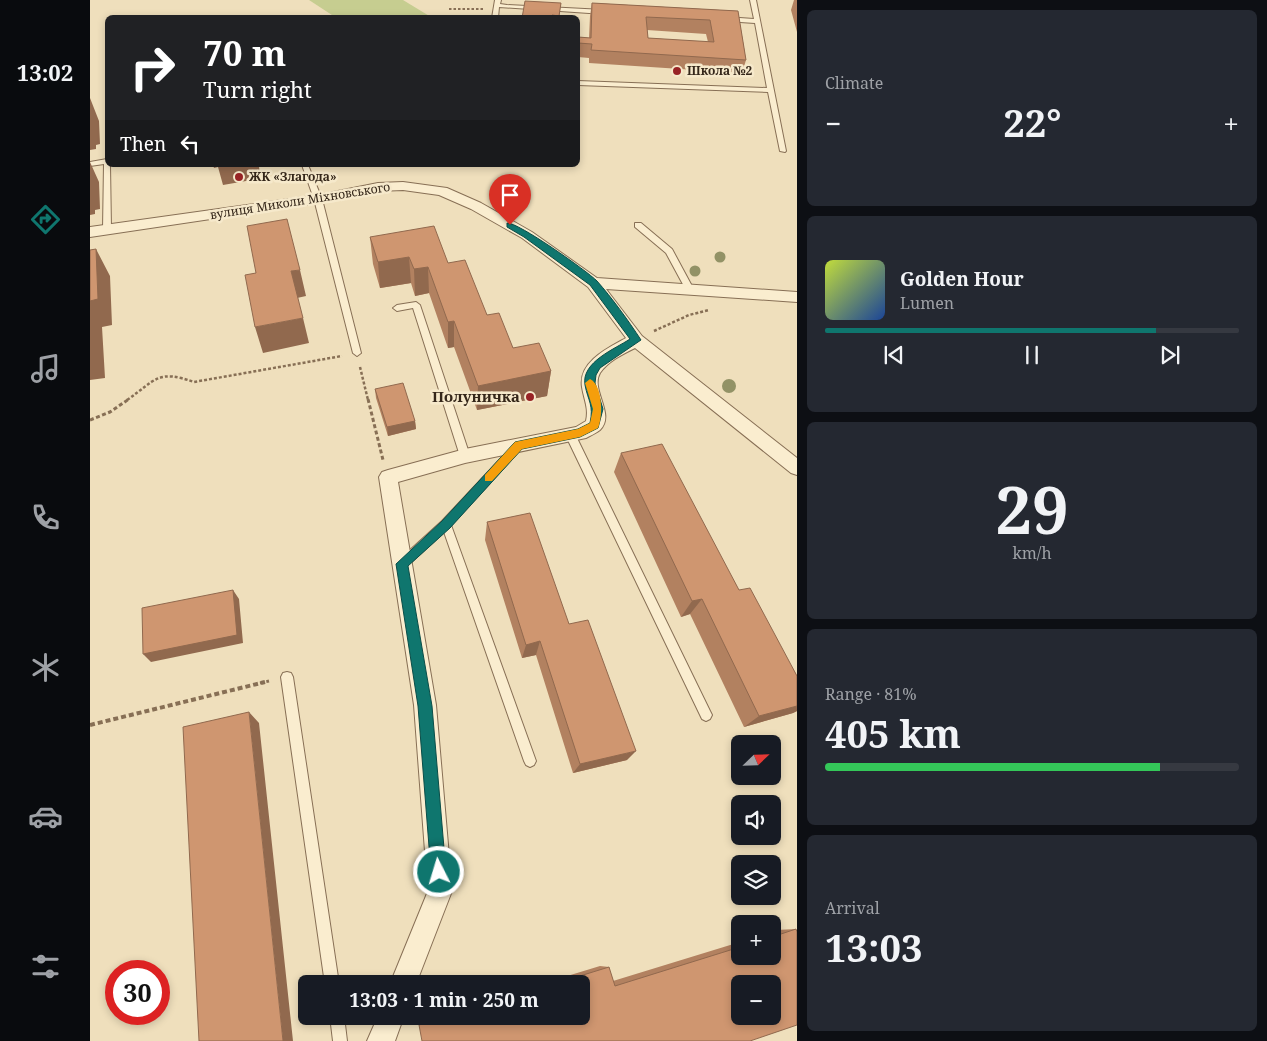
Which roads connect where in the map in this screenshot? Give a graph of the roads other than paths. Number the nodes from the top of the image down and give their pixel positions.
1 (753, 0) edge
2 (497, 5) edge
3 (607, 12) edge
4 (717, 19) edge
5 (757, 21) junction
6 (580, 83) edge
7 (770, 90) junction
8 (783, 151) dead end
9 (105, 161) edge
10 (90, 164) edge
11 (107, 167) edge
12 (306, 167) edge
13 (318, 199) junction
14 (638, 225) dead end
15 (107, 229) junction
16 (90, 232) edge
17 (593, 283) junction
18 (689, 288) junction
19 (797, 297) edge
20 (396, 308) dead end
21 (636, 340) junction
22 (357, 353) road end
23 (570, 434) junction
24 (519, 445) junction
25 (465, 456) junction
26 (797, 468) edge
27 (446, 524) junction
28 (402, 564) junction
29 (287, 677) road end
30 (706, 715) dead end
31 (530, 761) dead end
32 (331, 975) edge
33 (407, 975) edge
34 (338, 1025) edge
35 (387, 1025) edge
36 (340, 1041) edge
37 (381, 1041) edge

1 - 5 lane
2 - 3 lane
4 - 5 lane
5 - 7 lane
6 - 7 lane
7 - 8 lane
9 - 10 lane
11 - 15 lane
12 - 13 lane
13 - 15 street, вулиця Миколи Міхновського
13 - 17 street, вулиця Миколи Міхновського
13 - 22 lane
14 - 18 lane
15 - 16 street, вулиця Миколи Міхновського
17 - 18 street
17 - 21 street, вулиця Миколи Міхновського
18 - 19 street
20 - 25 lane
21 - 23 street
21 - 26 street
23 - 24 street
23 - 30 lane
24 - 25 street
24 - 27 lane
25 - 28 street
27 - 28 lane
27 - 31 lane
28 - 33 street
29 - 32 lane
34 - 36 lane
35 - 37 street

